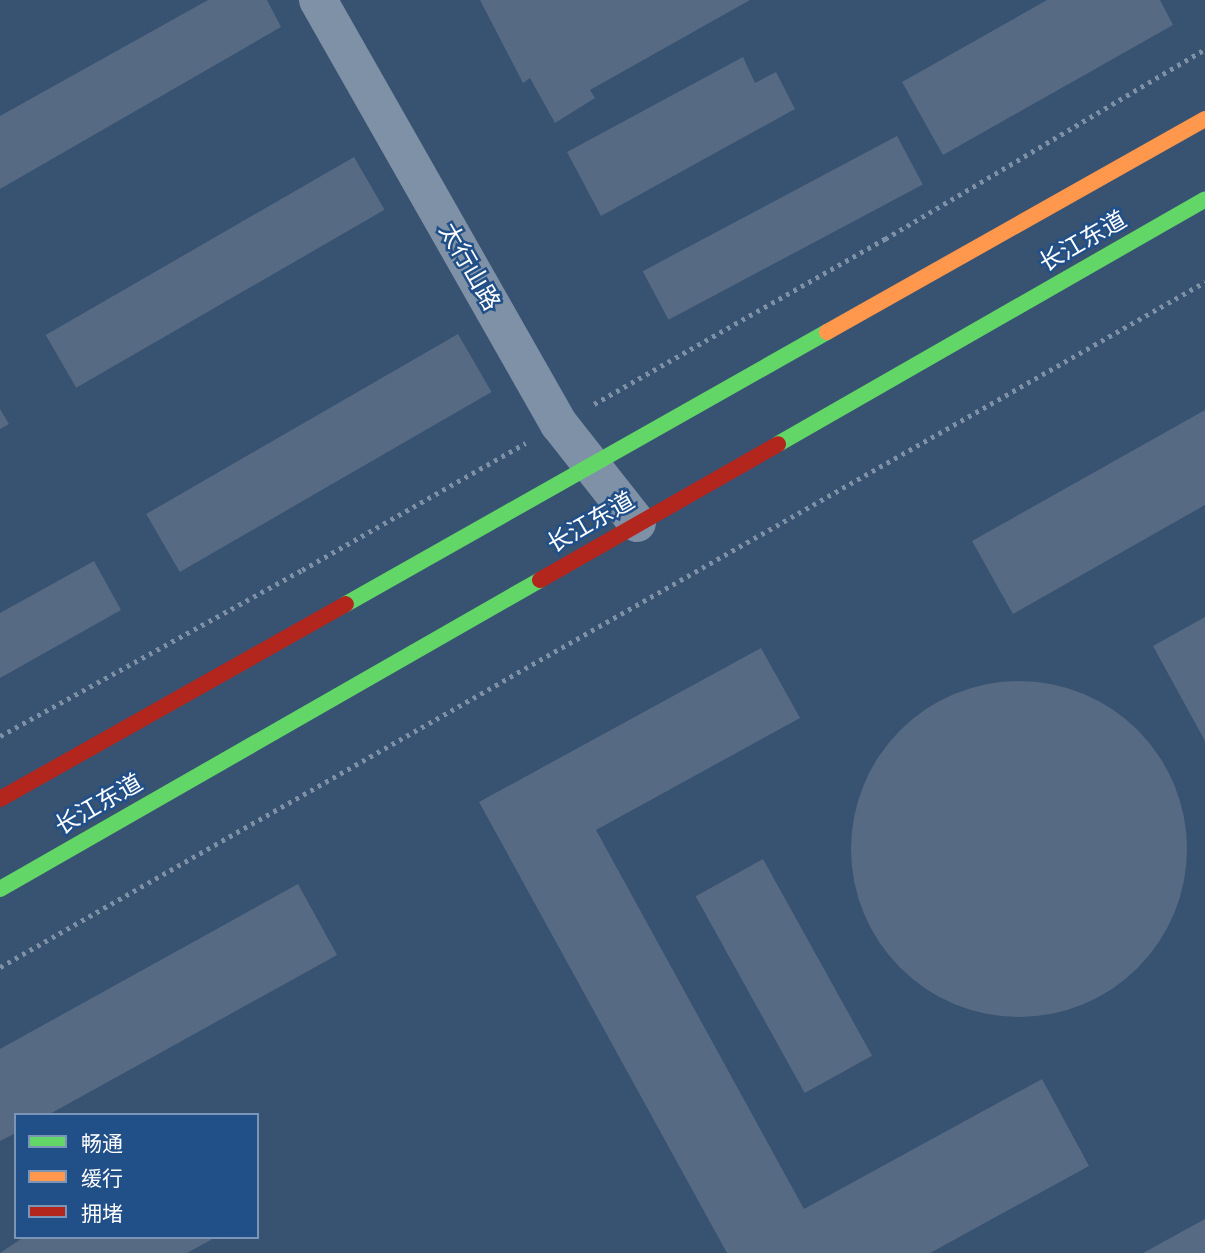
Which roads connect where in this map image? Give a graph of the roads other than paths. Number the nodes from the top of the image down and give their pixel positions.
1 (318, 0) edge
2 (1205, 119) edge
3 (1205, 199) edge
4 (590, 465) junction
5 (637, 523) junction
6 (0, 799) edge
7 (0, 889) edge

1 - 4 street, 太行山路
2 - 4 main road, 长江东道
3 - 5 main road, 长江东道
4 - 5 street, 太行山路
4 - 6 main road, 长江东道
5 - 7 main road, 长江东道

